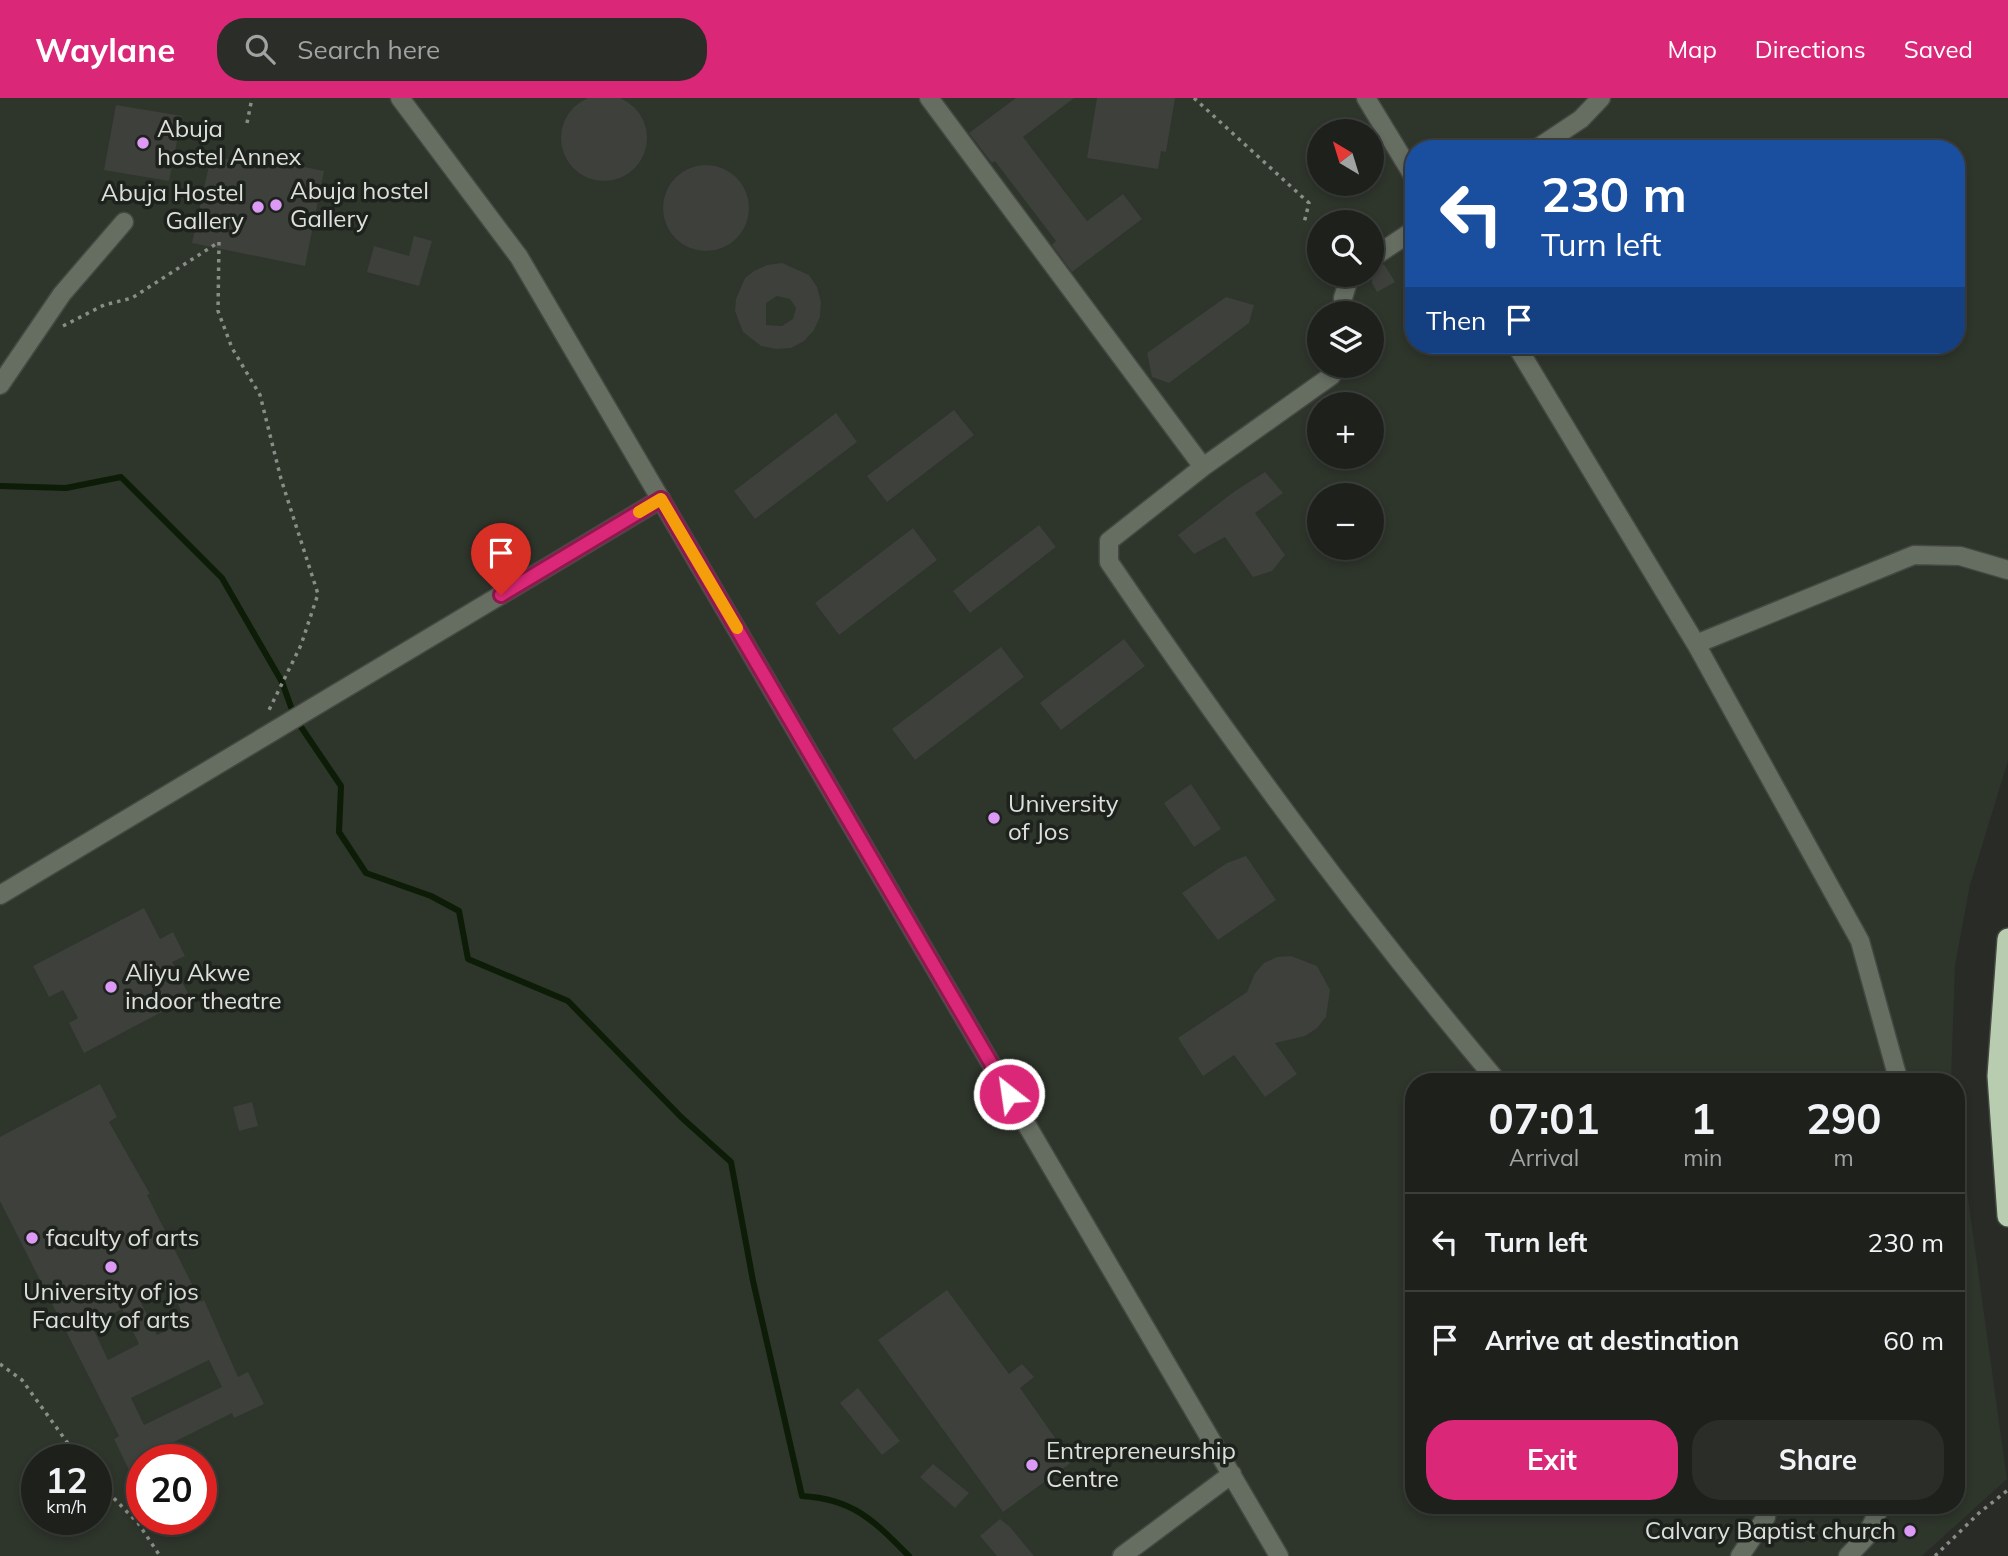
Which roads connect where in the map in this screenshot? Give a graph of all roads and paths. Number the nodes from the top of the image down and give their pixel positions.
1 (252, 98) edge
2 (400, 98) edge
3 (929, 98) edge
4 (1194, 98) edge
5 (1366, 98) edge
6 (1601, 98) edge
7 (247, 124) dead end
8 (1550, 140) edge
9 (1405, 162) edge
10 (124, 222) dead end
11 (1304, 223) dead end
12 (1405, 236) edge
13 (1384, 250) edge
14 (33, 340) junction
15 (1521, 354) edge
16 (1328, 378) edge
17 (0, 385) edge
18 (1203, 467) junction
19 (661, 499) junction
20 (2008, 570) edge
21 (1696, 643) junction
22 (255, 742) junction
23 (0, 895) edge
24 (2008, 939) edge
25 (1490, 1073) edge
26 (1897, 1073) edge
27 (2008, 1216) edge
28 (0, 1364) edge
29 (68, 1444) edge
30 (1231, 1474) junction
31 (2008, 1490) edge
32 (112, 1496) edge
33 (1766, 1514) edge
34 (1877, 1514) edge
35 (160, 1556) edge
36 (1122, 1556) edge
37 (1279, 1556) edge
38 (1740, 1556) edge
39 (1848, 1556) edge
40 (1935, 1556) edge

1 - 7 path
2 - 19 lane
3 - 18 lane
4 - 11 path
5 - 9 lane
6 - 8 lane
10 - 14 lane
12 - 13 lane
14 - 17 lane
14 - 22 path
15 - 21 lane
16 - 18 lane
18 - 25 lane
19 - 22 lane
19 - 30 lane
20 - 21 lane
21 - 26 lane
22 - 23 lane
24 - 27 highway
28 - 29 path
30 - 36 lane
30 - 37 lane
31 - 40 path
32 - 35 path
33 - 38 lane
34 - 39 lane

